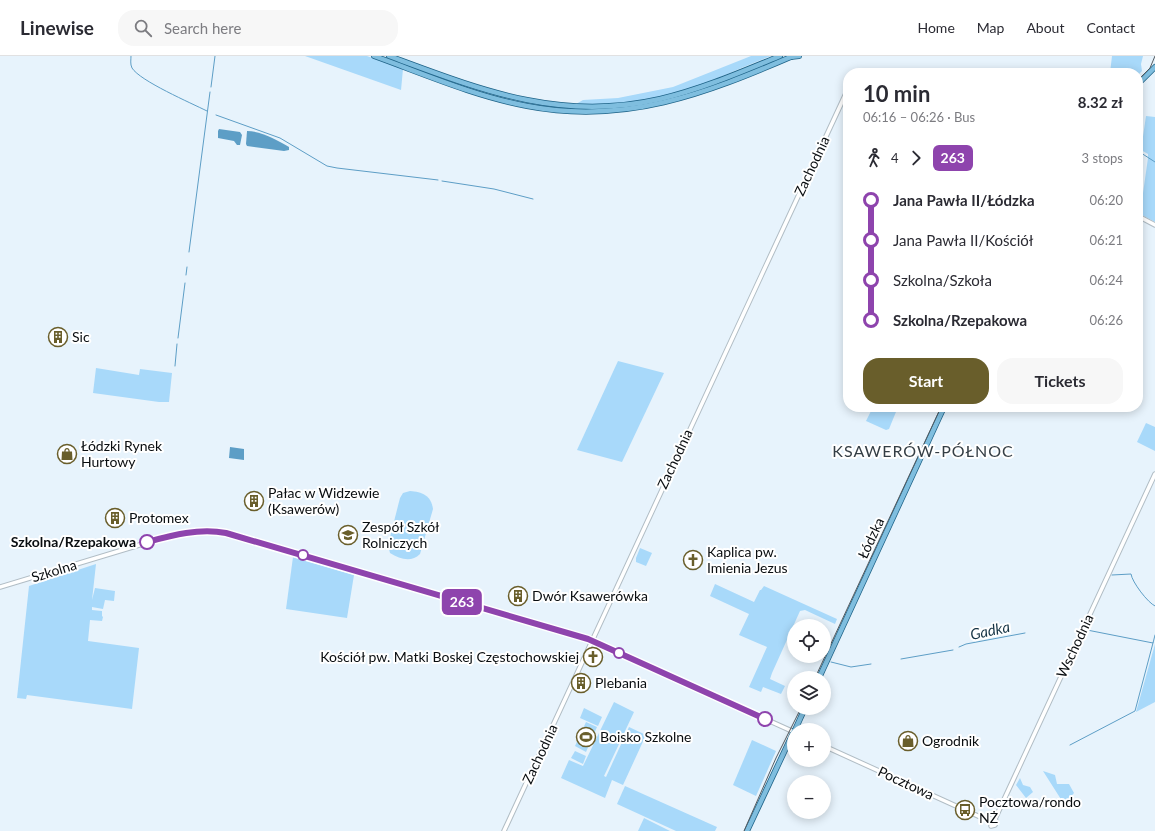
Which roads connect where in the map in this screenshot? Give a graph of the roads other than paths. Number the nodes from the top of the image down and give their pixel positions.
1 (374, 56) edge
2 (389, 56) edge
3 (780, 56) edge
4 (799, 56) edge
5 (792, 57) edge
6 (1155, 67) edge
7 (1143, 79) edge
8 (843, 100) edge
9 (1143, 219) edge
10 (1155, 225) edge
11 (942, 412) edge
12 (1155, 474) edge
13 (0, 587) edge
14 (592, 641) junction
15 (821, 671) edge
16 (787, 728) edge
17 (787, 746) edge
18 (831, 749) edge
19 (995, 819) junction
20 (988, 821) junction
21 (991, 826) junction
22 (504, 831) edge
23 (747, 831) edge
24 (988, 831) edge

1 - 5 main road
2 - 3 main road
4 - 5 main road
6 - 7 main road
8 - 14 street, Zachodnia
9 - 10 street
11 - 15 main road, Łódzka
12 - 19 street, Wschodnia
13 - 14 street, Szkolna
14 - 16 street, Szkolna
14 - 22 street, Zachodnia
17 - 23 main road
18 - 20 street, Pocztowa
19 - 20 street
19 - 21 street
20 - 21 street
21 - 24 street

